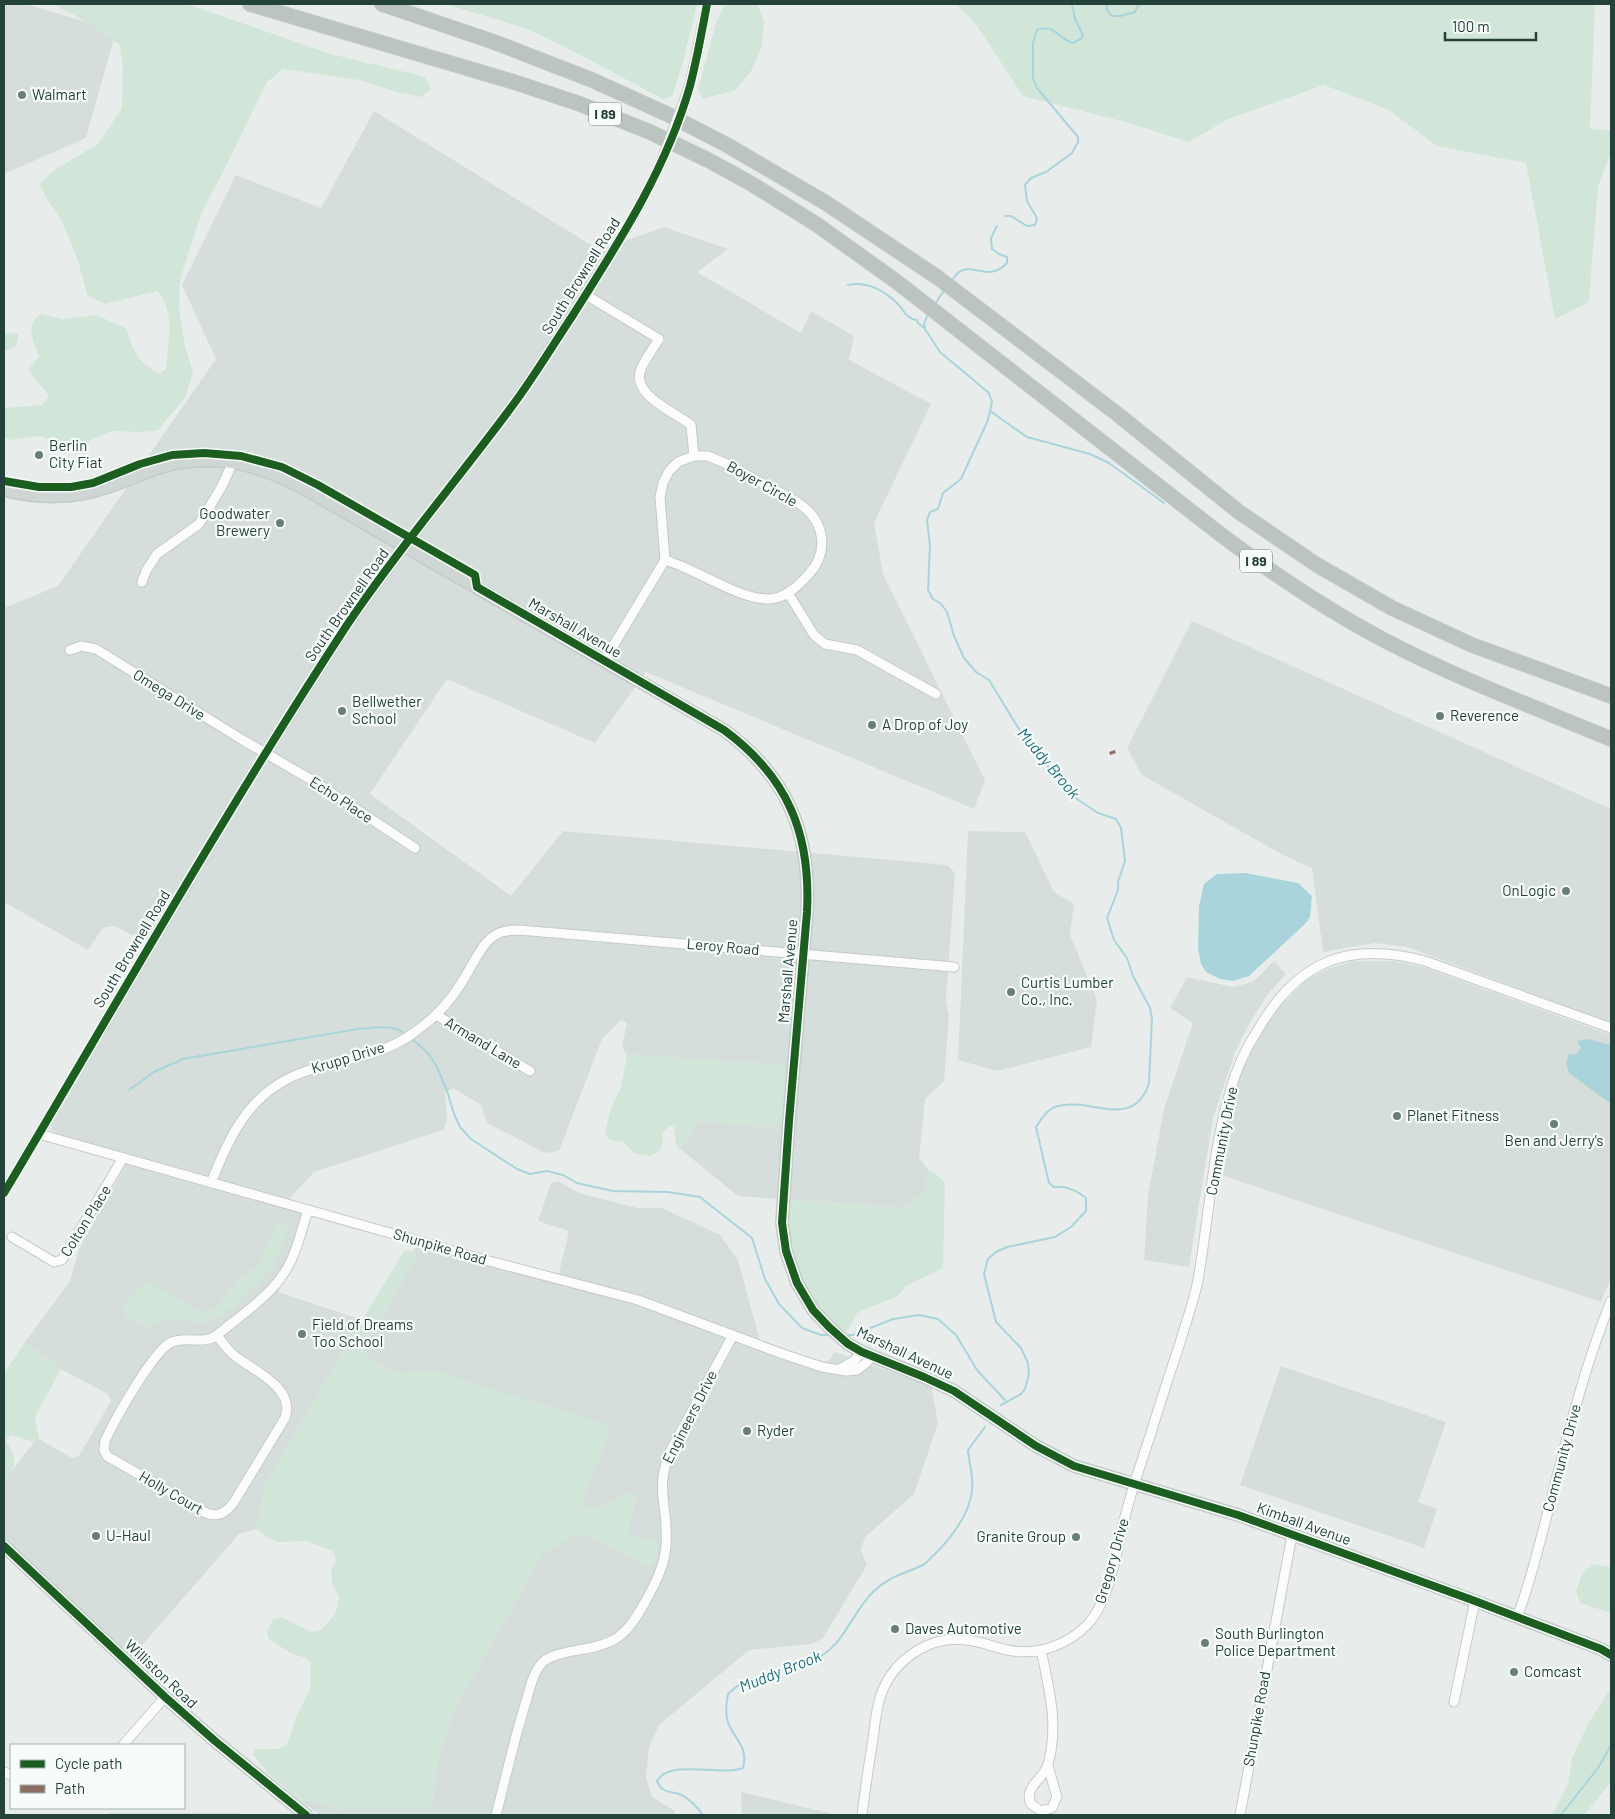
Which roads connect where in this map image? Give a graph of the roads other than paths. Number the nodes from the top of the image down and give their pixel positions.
1 (250, 4) edge
2 (382, 4) edge
3 (707, 4) edge
4 (586, 294) junction
5 (694, 456) junction
6 (233, 462) junction
7 (4, 490) edge
8 (404, 546) junction
9 (664, 560) junction
10 (142, 582) dead end
11 (788, 593) junction
12 (70, 650) dead end
13 (604, 661) junction
14 (936, 694) dead end
15 (1611, 696) edge
16 (1611, 738) edge
17 (266, 754) junction
18 (415, 848) dead end
19 (493, 936) joint
20 (804, 954) junction
21 (954, 967) dead end
22 (436, 1015) junction
23 (1611, 1028) edge
24 (530, 1071) dead end
25 (39, 1134) junction
26 (124, 1158) junction
27 (211, 1183) junction
28 (4, 1193) edge
29 (308, 1210) junction
30 (12, 1237) dead end
31 (1611, 1300) edge
32 (216, 1335) junction
33 (733, 1335) junction
34 (867, 1354) junction
35 (991, 1416) joint
36 (1133, 1489) junction
37 (1292, 1535) junction
38 (4, 1546) edge
39 (1474, 1601) junction
40 (1517, 1616) junction
41 (1041, 1650) junction
42 (1611, 1655) edge
43 (165, 1697) junction
44 (1454, 1702) dead end
45 (124, 1744) edge
46 (1048, 1766) junction
47 (306, 1815) edge
48 (496, 1815) edge
49 (862, 1815) edge
50 (1240, 1815) edge

1 - 16 highway, I 89
2 - 15 highway, I 89
3 - 4 street, South Brownell Road, bridge
4 - 5 street
4 - 8 street, South Brownell Road
5 - 9 street
5 - 11 street, Boyer Circle
6 - 7 main road, Marshall Avenue
6 - 8 main road, Marshall Avenue
6 - 10 street
8 - 13 main road, Marshall Avenue
8 - 17 street, South Brownell Road
9 - 11 street
9 - 13 street
11 - 14 street
12 - 17 street, Omega Drive
13 - 20 main road, Marshall Avenue
17 - 18 street, Echo Place
17 - 25 street, South Brownell Road
19 - 20 street, Leroy Road
19 - 22 street, Krupp Drive
20 - 21 street, Leroy Road
20 - 34 main road, Marshall Avenue
22 - 24 street, Armand Lane
22 - 27 street, Krupp Drive
23 - 36 street, Community Drive
25 - 26 street, Shunpike Road
25 - 28 street, South Brownell Road
26 - 27 street, Shunpike Road
26 - 30 street, Colton Place
27 - 29 street, Shunpike Road
29 - 32 street, Holly Court
29 - 33 street, Shunpike Road
31 - 40 street, Community Drive
32 - 32 street, Holly Court
33 - 34 street, Shunpike Road
33 - 48 street, Engineers Drive
34 - 35 main road, Marshall Avenue
35 - 36 main road, Kimball Avenue
36 - 37 main road, Kimball Avenue
36 - 41 street, Gregory Drive
37 - 39 main road, Kimball Avenue
37 - 50 street, Shunpike Road
38 - 43 main road, Williston Road
39 - 40 main road, Kimball Avenue
39 - 44 street
40 - 42 main road, Kimball Avenue
41 - 46 street
41 - 49 street, Gregory Drive
43 - 45 street
43 - 47 main road, Williston Road
46 - 46 street

